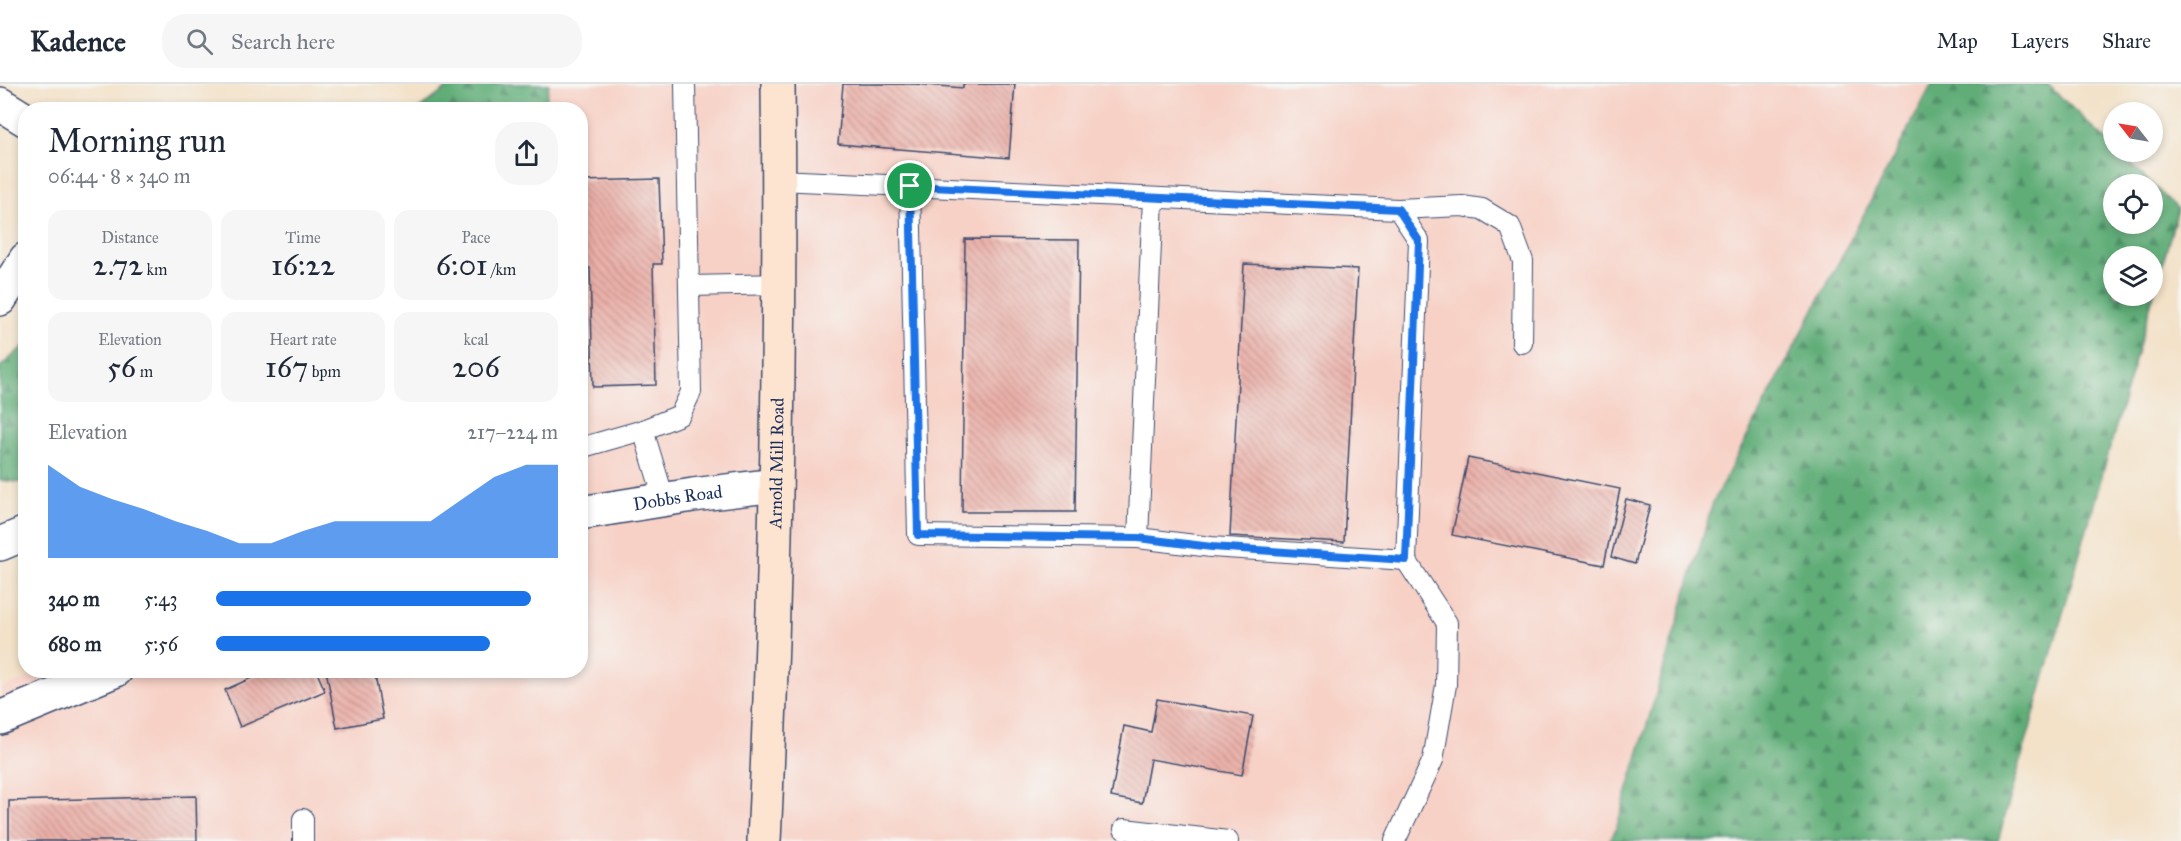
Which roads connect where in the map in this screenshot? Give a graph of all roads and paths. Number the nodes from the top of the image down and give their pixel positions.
1 (685, 84) edge
2 (778, 84) edge
3 (0, 104) edge
4 (18, 115) edge
5 (779, 180) junction
6 (910, 186) junction
7 (1153, 198) junction
8 (1398, 209) junction
9 (18, 271) edge
10 (778, 284) junction
11 (690, 286) junction
12 (0, 299) edge
13 (1522, 343) dead end
14 (643, 430) junction
15 (588, 446) edge
16 (776, 485) junction
17 (664, 499) junction
18 (588, 512) edge
19 (18, 536) edge
20 (1138, 538) junction
21 (0, 544) edge
22 (1406, 560) junction
23 (97, 678) edge
24 (0, 718) edge
25 (303, 819) dead end
26 (1124, 829) dead end
27 (303, 841) edge
28 (764, 841) edge
29 (1228, 841) edge
30 (1395, 841) edge

1 - 11 lane
2 - 5 main road, Arnold Mill Road
3 - 4 street
5 - 6 lane
5 - 10 main road, Arnold Mill Road
6 - 7 lane
6 - 20 lane
7 - 8 lane
7 - 20 lane
8 - 13 lane
8 - 22 lane
9 - 12 street
10 - 11 lane
10 - 16 main road, Arnold Mill Road
11 - 14 lane
14 - 15 lane
14 - 17 lane
16 - 17 street, Dobbs Road
16 - 28 main road, Arnold Mill Road
17 - 18 street, Dobbs Road
19 - 21 street
20 - 22 lane
22 - 30 lane
23 - 24 street
25 - 27 lane
26 - 29 lane

